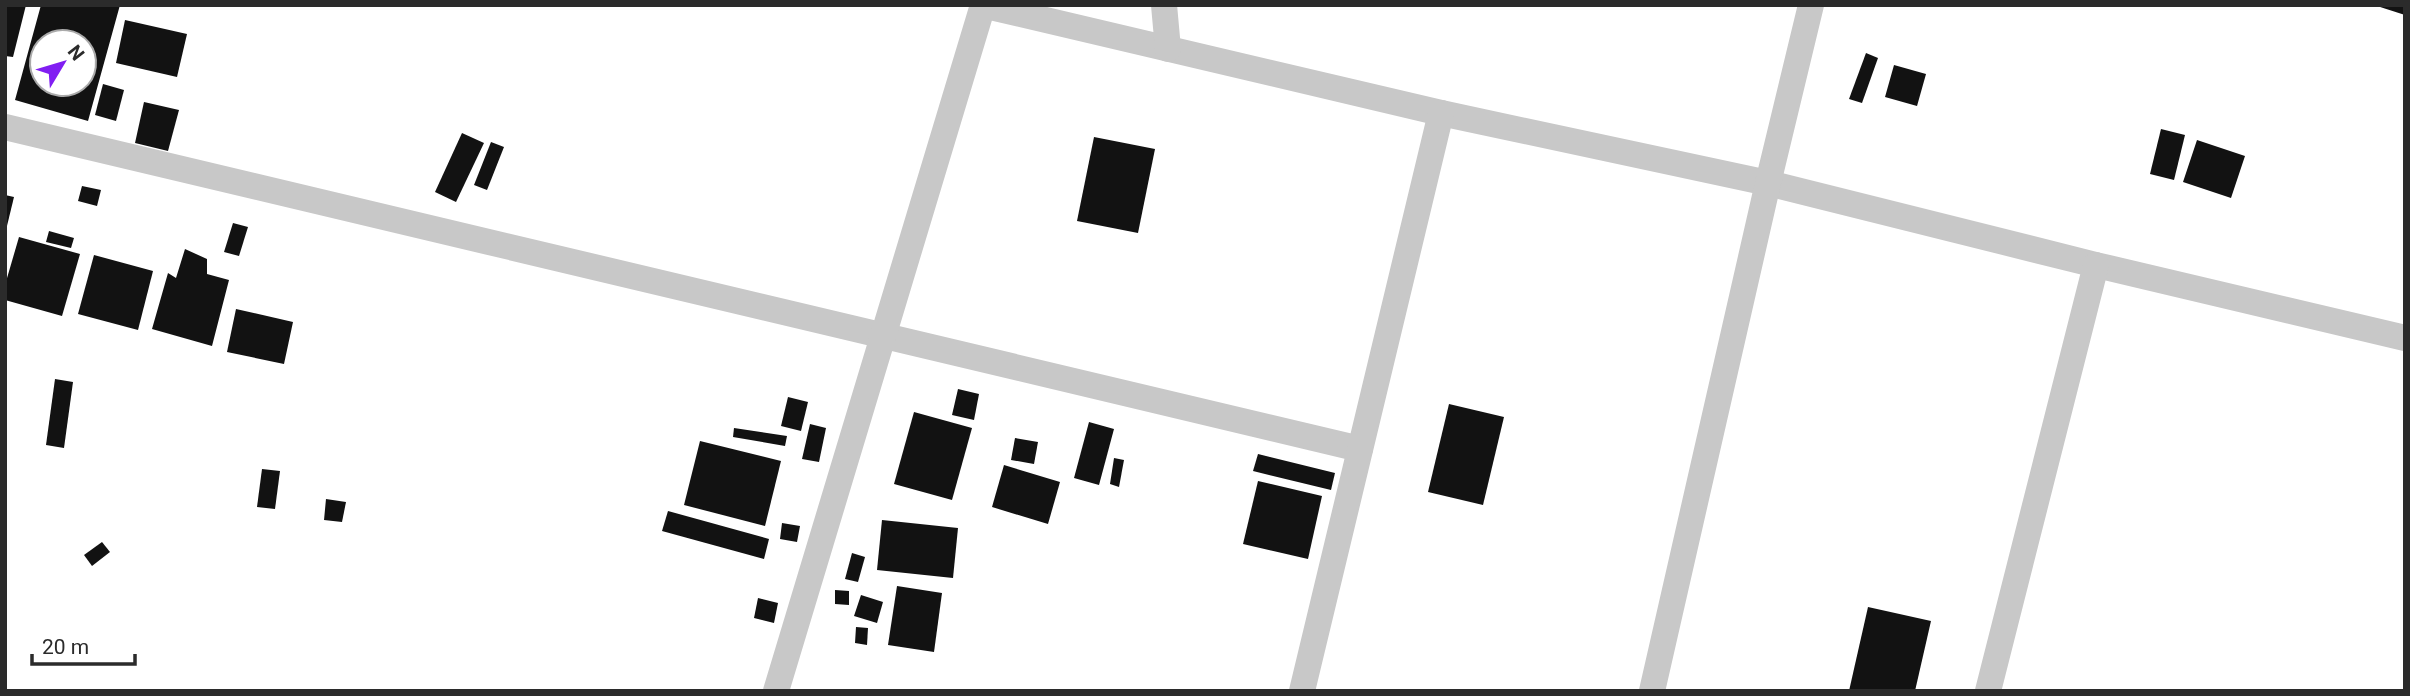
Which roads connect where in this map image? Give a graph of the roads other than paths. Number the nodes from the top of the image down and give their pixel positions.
1 (983, 5) edge
2 (1164, 5) edge
3 (1811, 5) edge
4 (1168, 49) junction
5 (1441, 113) junction
6 (5, 127) edge
7 (1768, 183) junction
8 (2096, 265) junction
9 (883, 335) junction
10 (2405, 338) edge
11 (1360, 449) junction
12 (776, 691) edge
13 (1302, 691) edge
14 (1652, 691) edge
15 (1988, 691) edge

1 - 4 street
1 - 9 street
2 - 4 street
3 - 7 street
4 - 5 street
5 - 7 street
5 - 11 street
6 - 9 street
7 - 8 street
7 - 14 street
8 - 10 street
8 - 15 street
9 - 11 street
9 - 12 street
11 - 13 street

